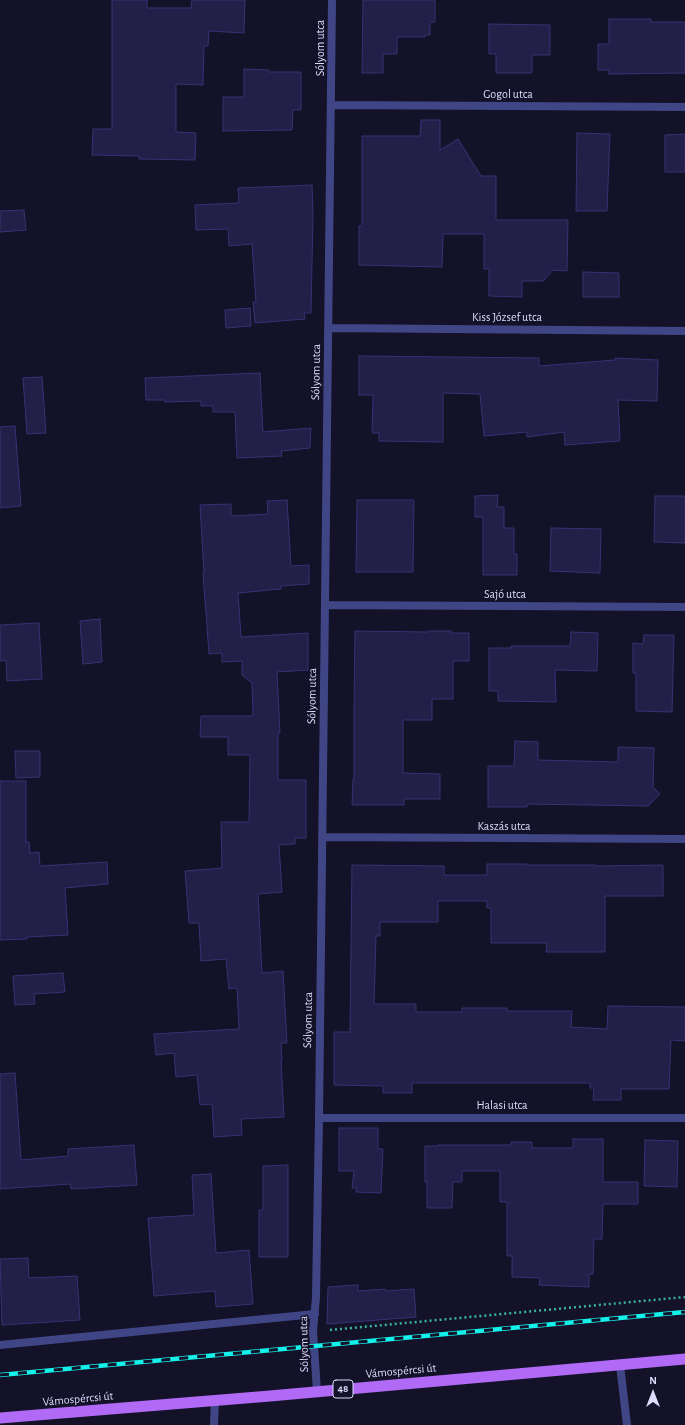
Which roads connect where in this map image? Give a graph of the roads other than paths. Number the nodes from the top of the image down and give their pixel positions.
1 (332, 0) edge
2 (332, 105) junction
3 (685, 107) edge
4 (328, 328) junction
5 (685, 331) edge
6 (325, 605) junction
7 (685, 607) edge
8 (322, 837) junction
9 (685, 839) edge
10 (319, 1118) junction
11 (685, 1118) edge
12 (315, 1314) junction
13 (0, 1345) edge
14 (685, 1359) edge
15 (620, 1365) junction
16 (318, 1392) junction
17 (215, 1400) junction
18 (0, 1418) edge
19 (214, 1425) edge
20 (627, 1425) edge

1 - 2 street, Sólyom utca
2 - 3 street, Gogol utca
2 - 4 street, Sólyom utca
4 - 5 street, Kiss József utca
4 - 6 street, Sólyom utca
6 - 7 street, Sajó utca
6 - 8 street, Sólyom utca
8 - 9 street, Kaszás utca
8 - 10 street, Sólyom utca
10 - 11 street, Halasi utca
10 - 12 street, Sólyom utca
12 - 13 street
12 - 16 street, Sólyom utca
14 - 15 main road, Vámospércsi út / 48
15 - 16 main road, Vámospércsi út / 48
15 - 20 street
16 - 17 main road, Vámospércsi út / 48
17 - 18 main road, Vámospércsi út / 48
17 - 19 street

